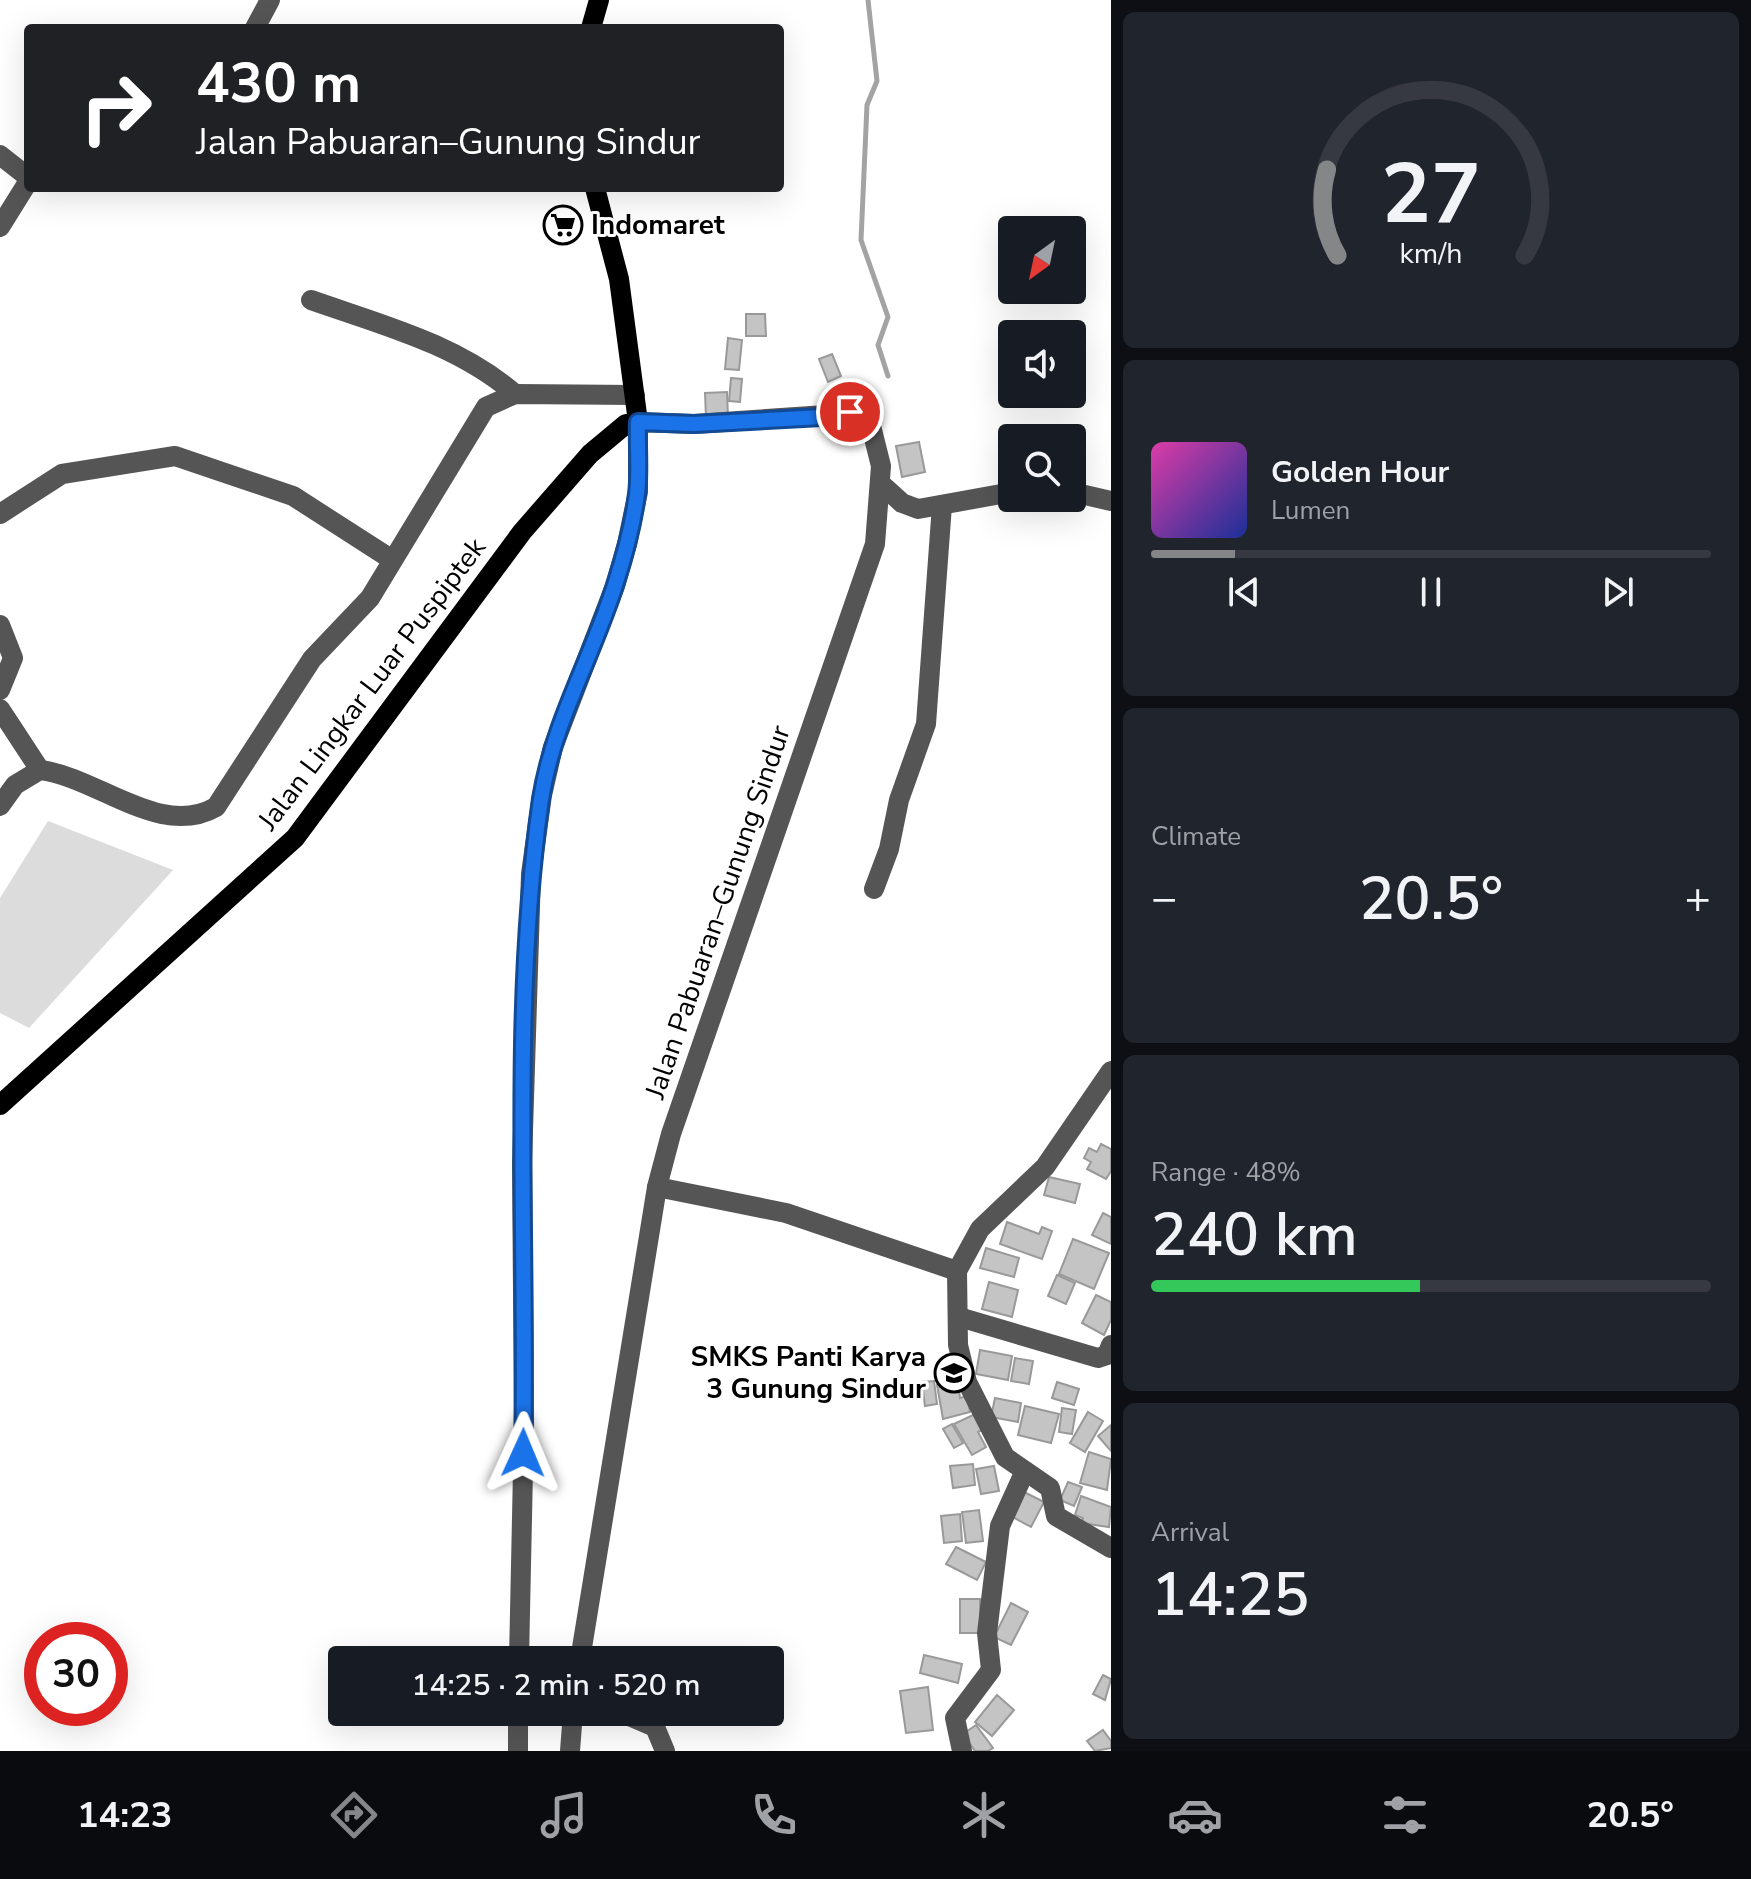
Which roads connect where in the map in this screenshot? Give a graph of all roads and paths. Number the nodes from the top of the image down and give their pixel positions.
1 (270, 0) edge
2 (599, 0) edge
3 (257, 24) edge
4 (592, 24) edge
5 (0, 155) edge
6 (24, 176) edge
7 (24, 187) edge
8 (596, 192) edge
9 (0, 227) edge
10 (311, 300) dead end
11 (515, 394) junction
12 (635, 395) junction
13 (638, 422) junction
14 (881, 484) junction
15 (998, 495) edge
16 (1086, 495) edge
17 (1111, 501) edge
18 (942, 505) junction
19 (0, 514) edge
20 (391, 559) junction
21 (0, 625) edge
22 (0, 690) edge
23 (0, 709) edge
24 (40, 770) junction
25 (0, 806) edge
26 (874, 889) dead end
27 (1111, 1071) edge
28 (0, 1105) edge
29 (657, 1187) junction
30 (957, 1271) junction
31 (959, 1317) junction
32 (1109, 1354) edge
33 (1025, 1471) junction
34 (1111, 1548) edge
35 (519, 1646) edge
36 (582, 1646) edge
37 (518, 1726) edge
38 (572, 1726) edge
39 (653, 1726) edge
40 (518, 1751) edge
41 (570, 1751) edge
42 (665, 1751) edge
43 (962, 1751) edge

1 - 3 street
2 - 4 main road
5 - 6 street
7 - 9 street
8 - 12 main road
10 - 11 street
11 - 12 street
11 - 20 street
12 - 13 main road
13 - 14 street, Jalan Pabuaran–Gunung Sindur
13 - 28 main road, Jalan Lingkar Luar Puspiptek
13 - 35 street
14 - 18 street
14 - 29 street, Jalan Pabuaran–Gunung Sindur
15 - 18 street
16 - 17 street
18 - 26 street
19 - 20 street
20 - 24 street
21 - 22 street
23 - 24 street
24 - 25 street
27 - 30 street
29 - 30 street
29 - 36 street, Jalan Pabuaran–Gunung Sindur
30 - 31 street
31 - 32 street
31 - 33 street
33 - 34 street
33 - 43 street
37 - 40 street
38 - 41 street
39 - 42 street

